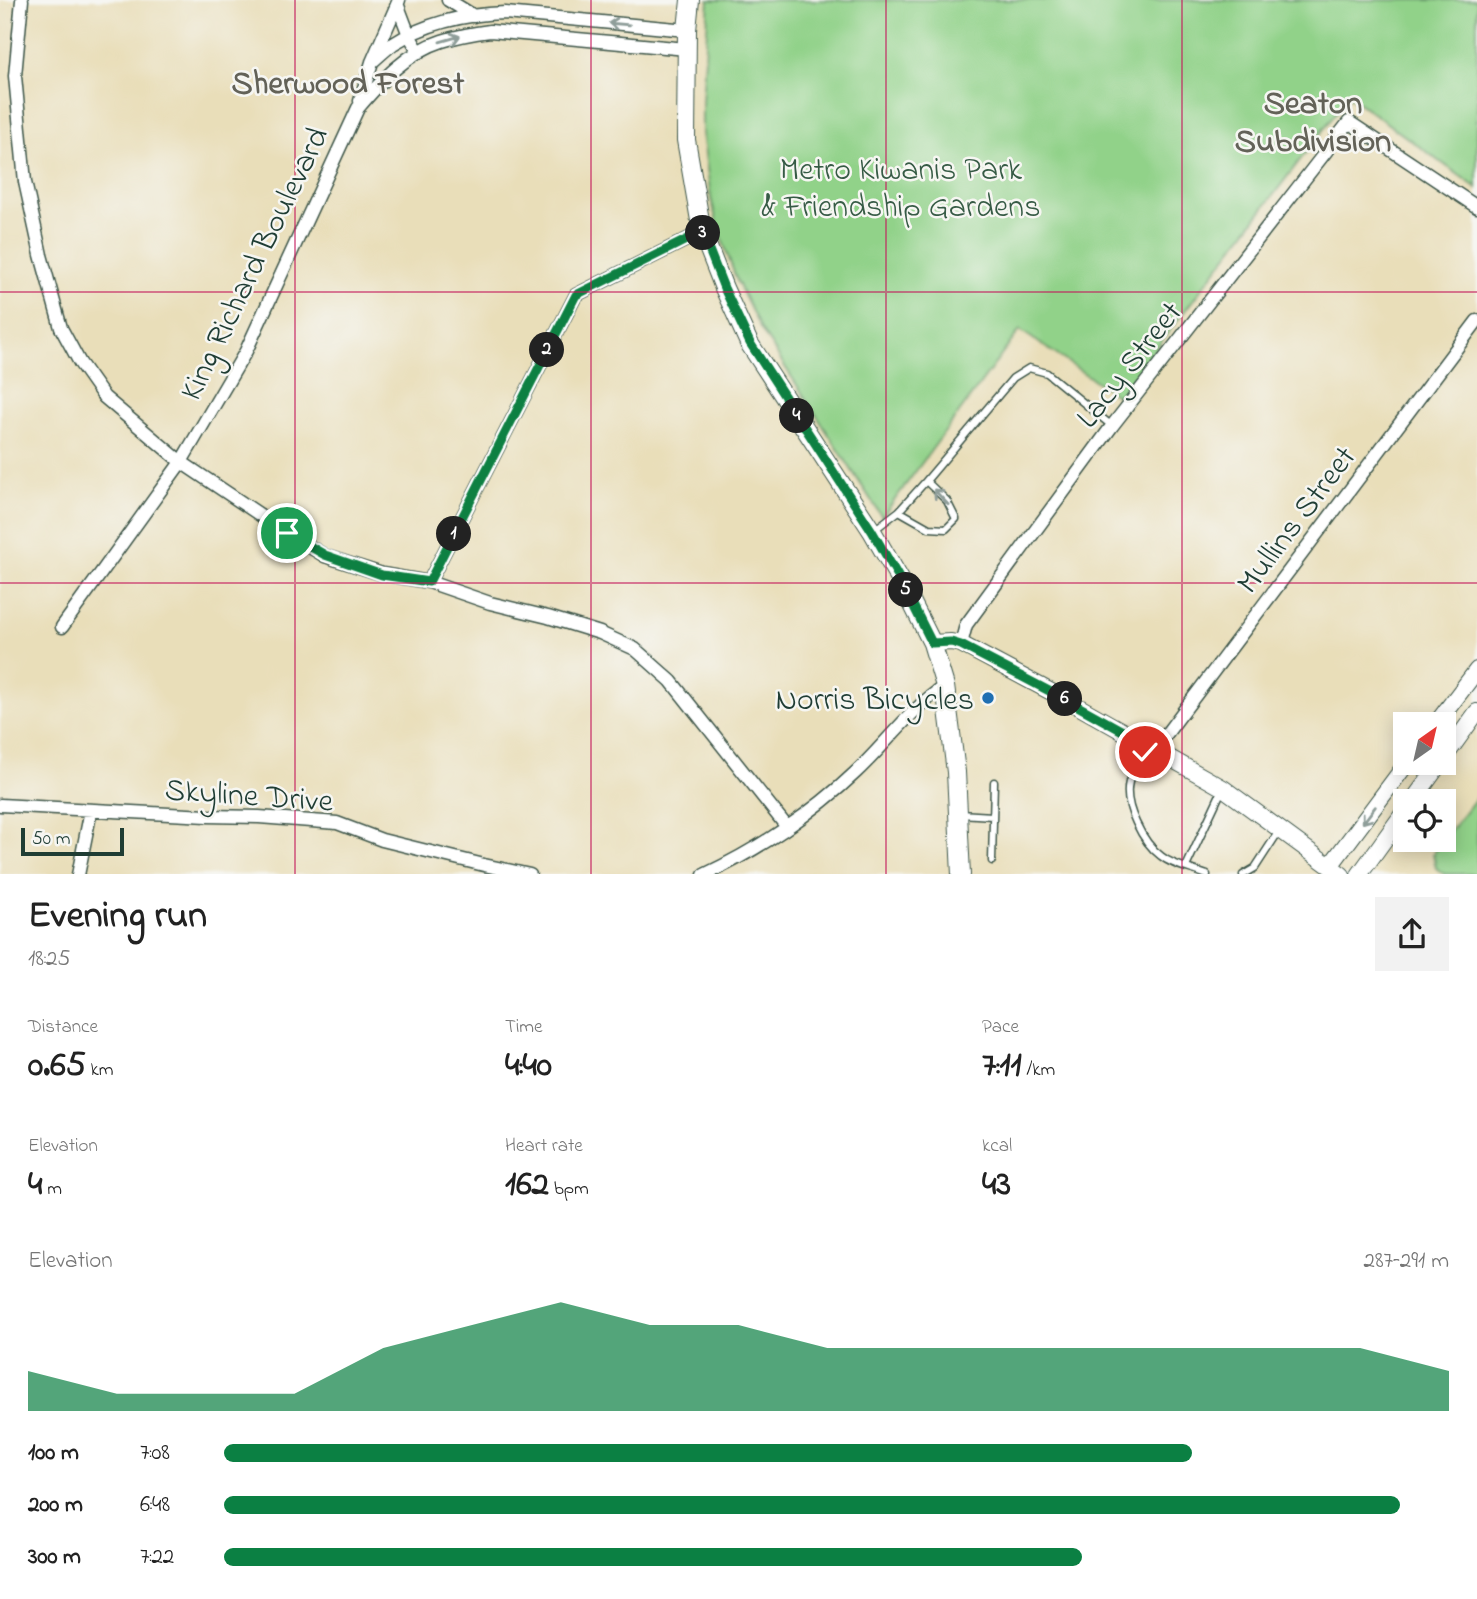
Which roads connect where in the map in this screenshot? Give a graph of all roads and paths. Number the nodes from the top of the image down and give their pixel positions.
1 (22, 0) edge
2 (448, 0) edge
3 (690, 0) edge
4 (398, 3) edge
5 (489, 13) junction
6 (474, 16) junction
7 (687, 30) junction
8 (490, 31) junction
9 (410, 35) junction
10 (687, 49) junction
11 (419, 52) junction
12 (372, 62) junction
13 (358, 108) junction
14 (1477, 207) edge
15 (702, 232) junction
16 (1477, 321) edge
17 (1112, 426) junction
18 (181, 462) junction
19 (926, 481) junction
20 (899, 511) junction
21 (872, 531) junction
22 (429, 582) junction
23 (62, 627) dead end
24 (932, 643) junction
25 (961, 645) junction
26 (1477, 670) edge
27 (945, 686) junction
28 (1445, 712) edge
29 (1477, 712) edge
30 (1456, 741) edge
31 (1155, 749) junction
32 (1400, 775) edge
33 (994, 782) dead end
34 (1223, 788) junction
35 (0, 804) edge
36 (91, 810) junction
37 (958, 814) junction
38 (993, 816) junction
39 (787, 827) junction
40 (1393, 827) edge
41 (1280, 830) junction
42 (992, 861) dead end
43 (1186, 867) junction
44 (1336, 870) edge
45 (78, 874) edge
46 (530, 874) edge
47 (704, 874) edge
48 (961, 874) edge
49 (1207, 874) edge
50 (1243, 874) edge
51 (1359, 874) edge

1 - 18 street
2 - 6 street
3 - 7 main road
4 - 9 street
4 - 12 street
5 - 6 street
7 -> 5 street
5 - 8 street
6 - 9 street
7 - 10 main road
8 - 10 street, King Richard Boulevard
11 -> 8 street, King Richard Boulevard
9 - 11 street
9 - 12 street
10 - 15 main road
11 - 13 street, King Richard Boulevard
12 - 13 street
13 - 18 street, King Richard Boulevard
14 - 17 street, Lacy Street
15 - 21 main road
15 - 22 street
16 - 31 street, Mullins Street
17 - 19 lane
17 - 25 street, Lacy Street
18 - 22 street
18 - 23 street, King Richard Boulevard
19 - 20 lane
20 -> 19 lane
20 - 21 lane
21 - 24 main road
22 - 39 street
24 - 25 street
24 - 27 main road
25 - 31 street
26 - 28 street
27 - 37 main road
27 - 39 street
29 - 30 street
31 - 34 street
31 - 43 lane
32 -> 44 street
33 - 38 lane
34 - 41 street
34 - 43 lane
35 - 36 street, Skyline Drive
36 - 45 street
36 - 46 street, Skyline Drive
37 - 38 lane
37 - 48 main road
38 - 42 lane
39 - 47 street
40 - 51 street
41 - 44 street
41 - 50 lane
43 - 49 lane

